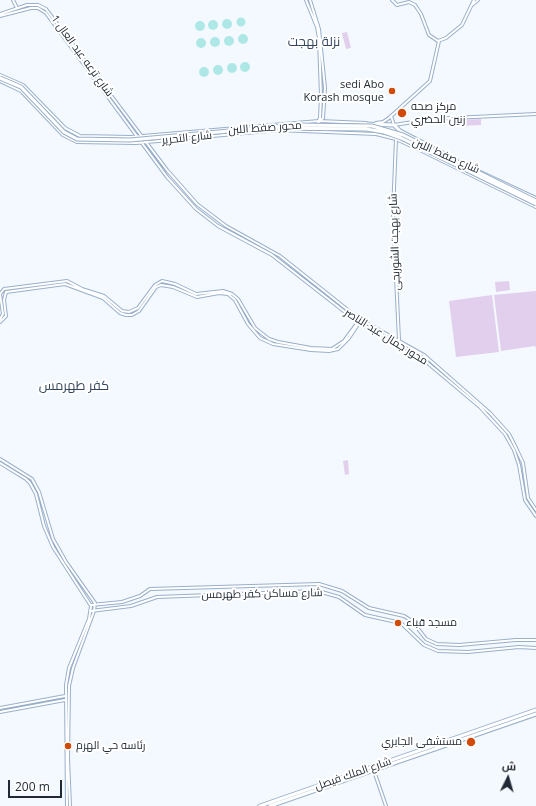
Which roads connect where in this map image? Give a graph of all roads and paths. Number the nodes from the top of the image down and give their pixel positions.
1 (14, 0) edge
2 (306, 0) edge
3 (310, 0) edge
4 (392, 0) edge
5 (474, 0) edge
6 (478, 0) edge
7 (471, 6) junction
8 (16, 9) junction
9 (0, 15) edge
10 (316, 21) junction
11 (439, 41) junction
12 (0, 75) edge
13 (0, 80) edge
14 (109, 95) junction
15 (536, 114) edge
16 (390, 117) junction
17 (319, 122) junction
18 (354, 123) junction
19 (394, 125) junction
20 (310, 132) junction
21 (138, 136) junction
22 (142, 136) junction
23 (396, 139) junction
24 (142, 142) junction
25 (146, 142) junction
26 (456, 160) junction
27 (536, 200) edge
28 (536, 206) edge
29 (55, 283) junction
30 (0, 320) edge
31 (359, 322) junction
32 (399, 340) junction
33 (400, 344) junction
34 (0, 459) edge
35 (0, 463) edge
36 (536, 510) edge
37 (536, 516) edge
38 (91, 605) junction
39 (95, 605) junction
40 (91, 611) junction
41 (94, 611) junction
42 (536, 640) edge
43 (536, 648) edge
44 (65, 696) junction
45 (65, 700) junction
46 (0, 708) edge
47 (536, 710) edge
48 (0, 712) edge
49 (536, 714) edge
50 (412, 754) junction
51 (406, 758) junction
52 (413, 758) junction
53 (374, 771) junction
54 (67, 806) edge
55 (70, 806) edge
56 (260, 806) edge
57 (270, 806) edge
58 (386, 806) edge

1 - 8 street
2 - 10 street
3 - 10 street
4 - 11 street
5 - 7 street
6 - 7 street
7 - 11 street
8 - 9 street, شارع ترعه عبد العال 1
8 - 14 street, شارع ترعه عبد العال 1
10 - 17 street
11 - 16 street
12 - 21 street, شارع التحرير
13 - 17 main road, محور صفط اللبن, bridge
13 - 24 street, شارع التحرير
13 - 28 main road, محور صفط اللبن, bridge
14 - 21 street, شارع ترعه عبد العال 1
14 - 22 street, شارع ترعه عبد العال 1
15 - 19 street
16 - 18 street, شارع التحرير
16 - 19 street
17 - 18 street, شارع التحرير
17 - 19 main road, bridge
17 - 20 street
17 - 22 street, شارع التحرير
17 - 26 main road, محور صفط اللبن, bridge
18 - 27 street, شارع صفط اللبن
19 - 26 main road, bridge
20 - 23 street, شارع التحرير
20 - 25 street, شارع التحرير
21 - 22 street, شارع التحرير
21 - 24 street, شارع ترعه عبد العال 1
22 - 25 street, شارع ترعه عبد العال 1
23 - 28 street, شارع التحرير, bridge
23 - 32 street, شارع بهجت الشوربجى
24 - 25 street, شارع التحرير
24 - 31 street, محور جمال عبد الناصر
25 - 32 street, محور جمال عبد الناصر
26 - 27 main road, محور صفط اللبن, bridge
29 - 30 street
29 - 30 street
29 - 31 street
31 - 33 street, محور جمال عبد الناصر
32 - 33 street, شارع بهجت الشوربجى
32 - 36 street, محور جمال عبد الناصر
33 - 37 street, محور جمال عبد الناصر
34 - 39 street
35 - 38 street
38 - 39 street
38 - 40 street
39 - 41 street
39 - 42 street
40 - 41 street, شارع مساكن كفر طهرمس
40 - 44 street
41 - 43 street, شارع مساكن كفر طهرمس
41 - 55 street
44 - 45 street
44 - 46 street
45 - 48 street
45 - 54 street
47 - 50 main road, شارع الملك فيصل
49 - 52 main road, شارع الملك فيصل
50 - 51 main road, شارع الملك فيصل
50 - 52 main road
51 - 52 main road, شارع الملك فيصل
51 - 53 main road, شارع الملك فيصل
51 - 56 main road, شارع الملك فيصل
53 - 57 main road, شارع الملك فيصل
53 - 58 street

